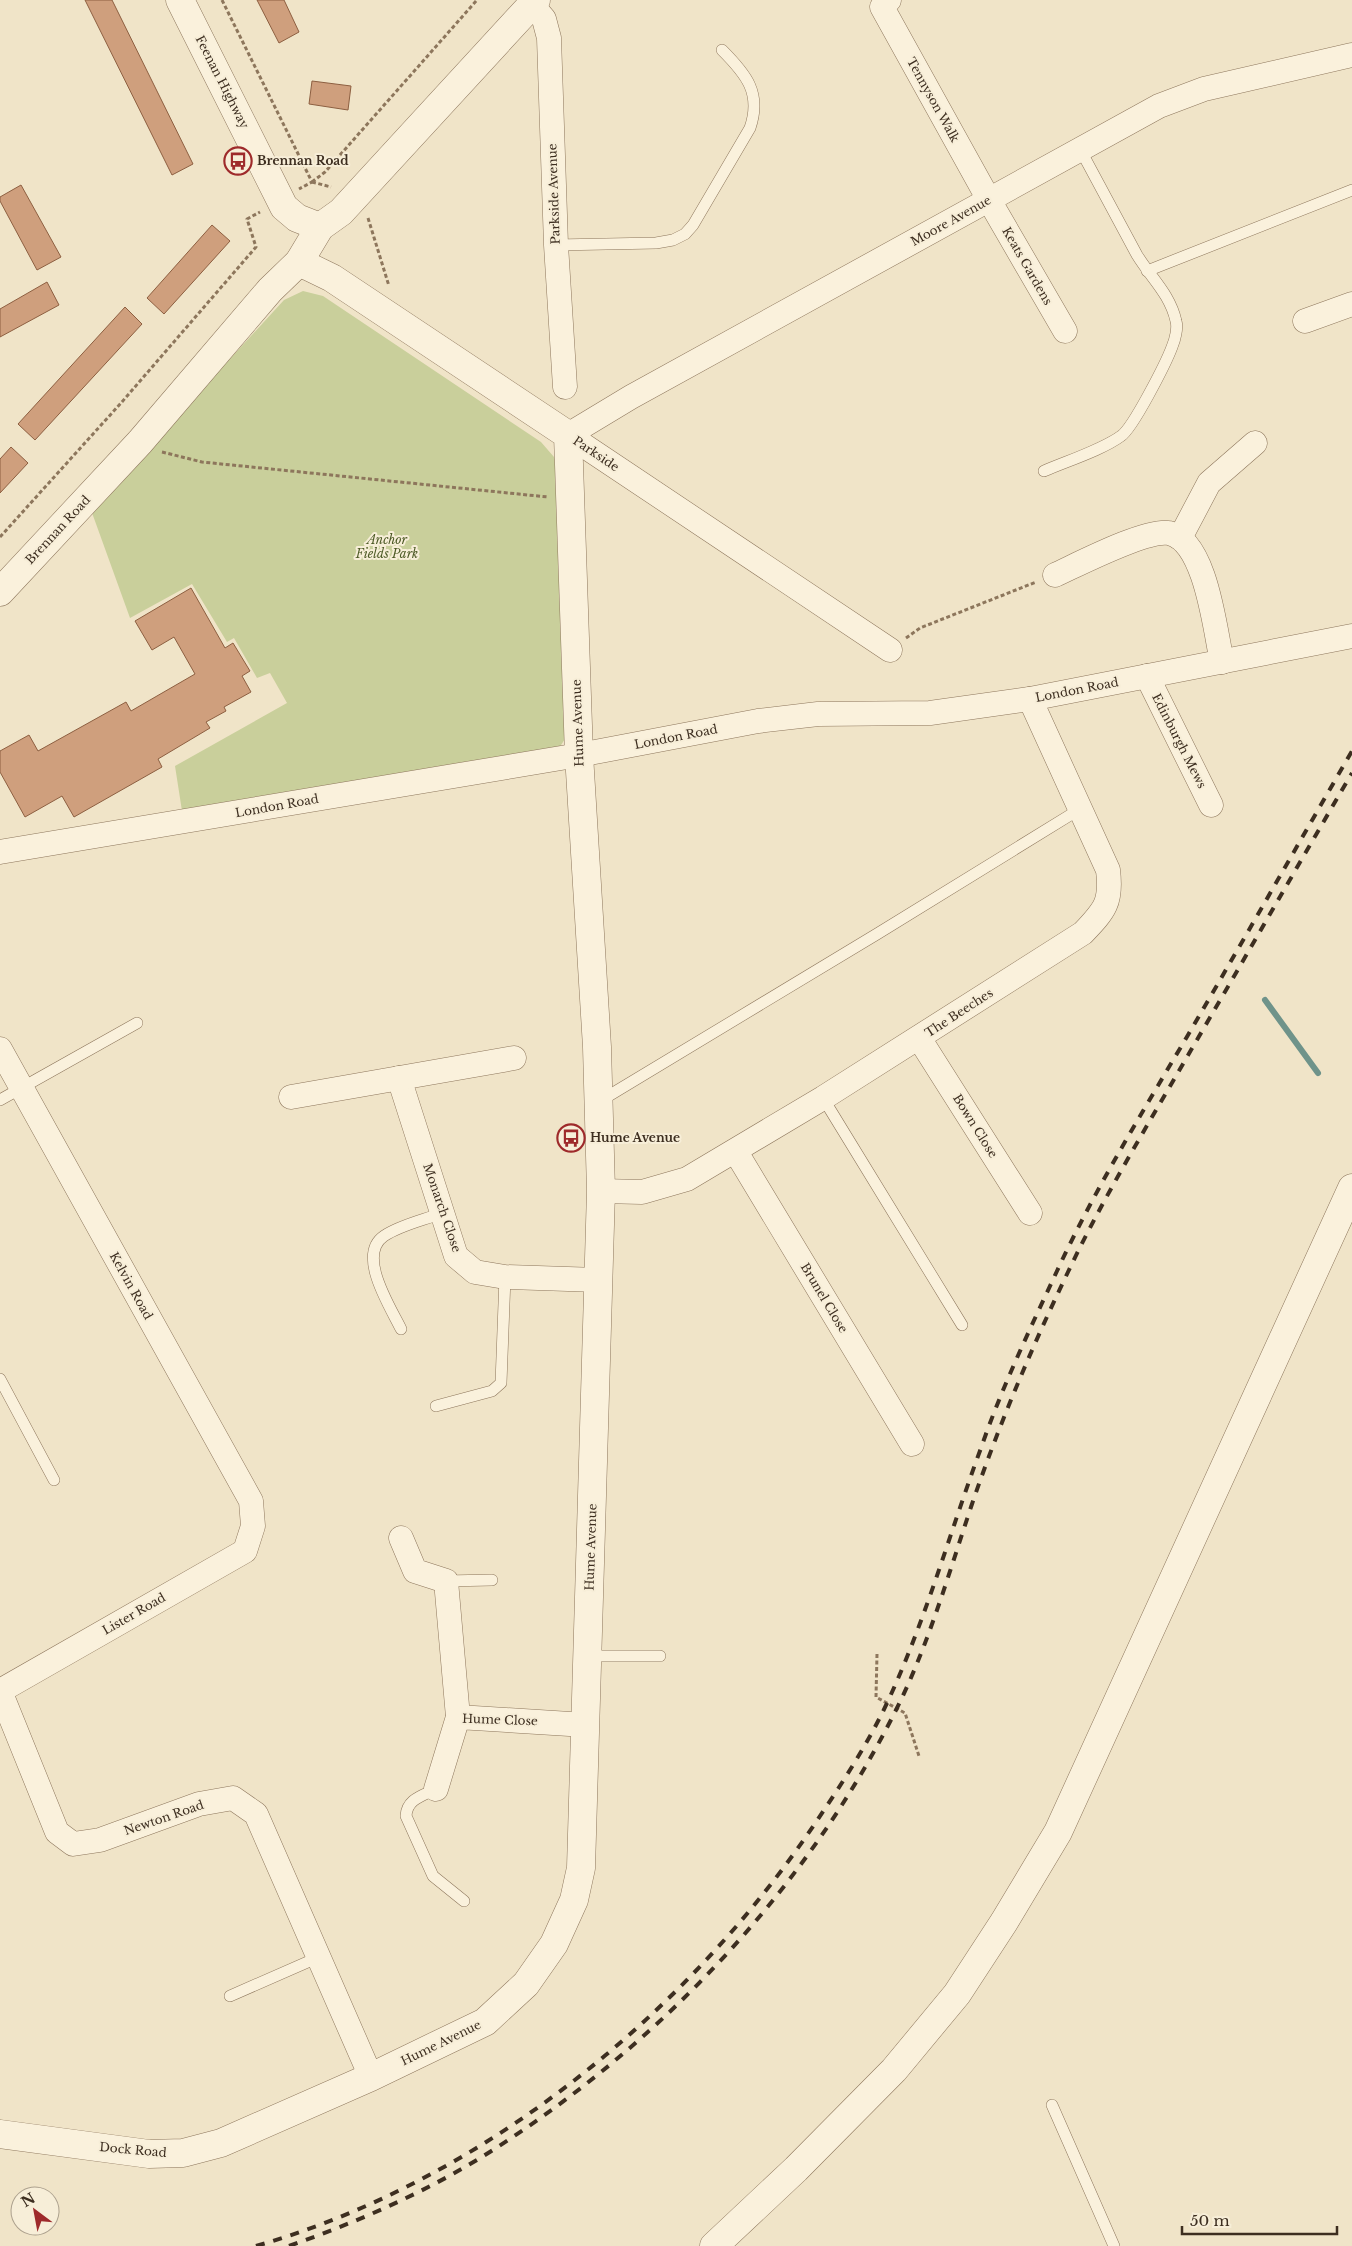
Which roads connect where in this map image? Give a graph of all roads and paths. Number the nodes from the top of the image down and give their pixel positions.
1 (180, 0) edge
2 (222, 0) edge
3 (477, 0) edge
4 (889, 0) edge
5 (534, 2) edge
6 (722, 50) dead end
7 (1352, 55) edge
8 (1080, 149) junction
9 (312, 182) junction
10 (334, 188) dead end
11 (1352, 190) edge
12 (294, 192) dead end
13 (989, 200) junction
14 (266, 208) dead end
15 (367, 216) dead end
16 (320, 227) junction
17 (556, 245) junction
18 (300, 262) junction
19 (1147, 271) junction
20 (389, 288) dead end
21 (1352, 304) edge
22 (1305, 321) dead end
23 (1065, 331) dead end
24 (565, 388) dead end
25 (568, 435) junction
26 (140, 442) junction
27 (1255, 443) dead end
28 (1044, 471) dead end
29 (571, 500) junction
30 (0, 536) edge
31 (1180, 538) junction
32 (1055, 575) joint
33 (0, 592) edge
34 (1352, 636) edge
35 (890, 650) joint
36 (1222, 662) junction
37 (1147, 676) junction
38 (1030, 700) junction
39 (579, 755) junction
40 (1212, 805) dead end
41 (1080, 809) junction
42 (0, 852) edge
43 (138, 1023) dead end
44 (919, 1038) junction
45 (0, 1049) edge
46 (514, 1058) dead end
47 (399, 1078) junction
48 (21, 1089) junction
49 (291, 1097) dead end
50 (823, 1098) junction
51 (0, 1100) edge
52 (600, 1101) junction
53 (736, 1152) junction
54 (1352, 1188) edge
55 (601, 1191) junction
56 (442, 1213) junction
57 (1030, 1213) dead end
58 (504, 1277) junction
59 (598, 1280) junction
60 (962, 1324) dead end
61 (401, 1329) dead end
62 (0, 1379) edge
63 (436, 1406) dead end
64 (912, 1444) dead end
65 (54, 1480) dead end
66 (253, 1526) joint
67 (402, 1538) dead end
68 (492, 1580) dead end
69 (446, 1581) junction
70 (877, 1654) dead end
71 (588, 1656) junction
72 (660, 1656) dead end
73 (0, 1691) edge
74 (458, 1717) junction
75 (586, 1725) junction
76 (920, 1756) dead end
77 (436, 1789) joint
78 (464, 1901) dead end
79 (318, 1957) junction
80 (230, 1996) dead end
81 (371, 2077) junction
82 (1052, 2105) dead end
83 (0, 2134) edge
84 (714, 2246) edge
85 (1114, 2246) edge

1 - 16 street, Feenan Highway
2 - 9 path
3 - 9 path
4 - 13 street, Tennyson Walk
5 - 16 street, Brennan Road
5 - 17 street, Parkside Avenue
6 - 17 lane
7 - 8 street, Moore Avenue
8 - 13 street, Moore Avenue
8 - 19 lane
9 - 10 path
9 - 12 path
11 - 19 lane
13 - 23 street, Keats Gardens
13 - 25 street, Moore Avenue
14 - 30 path
15 - 20 path
16 - 18 street, Brennan Road
17 - 24 street, Parkside Avenue
18 - 25 street, Parkside
18 - 26 street, Brennan Road
19 - 28 lane
21 - 22 street
25 - 29 street, Hume Avenue
25 - 35 street, Parkside
26 - 29 path
26 - 33 street, Brennan Road
27 - 31 street
29 - 39 street, Hume Avenue
31 - 32 street
31 - 36 street
32 - 35 path
34 - 36 street, London Road
36 - 37 street, London Road
37 - 38 street, London Road
37 - 40 street, Edinburgh Mews
38 - 39 street, London Road
38 - 41 street, The Beeches
39 - 42 street, London Road
39 - 52 street, Hume Avenue
41 - 44 street, The Beeches
41 - 52 lane
43 - 48 lane
44 - 50 street, The Beeches
44 - 57 street, Bown Close
45 - 48 street, Kelvin Road
46 - 47 street
47 - 49 street
47 - 56 street, Monarch Close
48 - 51 lane
48 - 66 street, Kelvin Road
50 - 53 street, The Beeches
50 - 60 lane
52 - 55 street, Hume Avenue
53 - 55 street, The Beeches
53 - 64 street, Brunel Close
54 - 84 street
55 - 59 street, Hume Avenue
56 - 58 street, Monarch Close
56 - 61 lane
58 - 59 street, Monarch Close
58 - 63 lane
59 - 71 street, Hume Avenue
62 - 65 lane
66 - 73 street, Lister Road
67 - 69 street
68 - 69 lane
69 - 74 street
70 - 76 path
71 - 72 lane
71 - 75 street, Hume Avenue
73 - 79 street, Newton Road
74 - 75 street, Hume Close
74 - 77 street, Hume Close
75 - 81 street, Hume Avenue
77 - 78 lane
79 - 80 lane
79 - 81 street, Newton Road
81 - 83 street, Dock Road
82 - 85 lane

